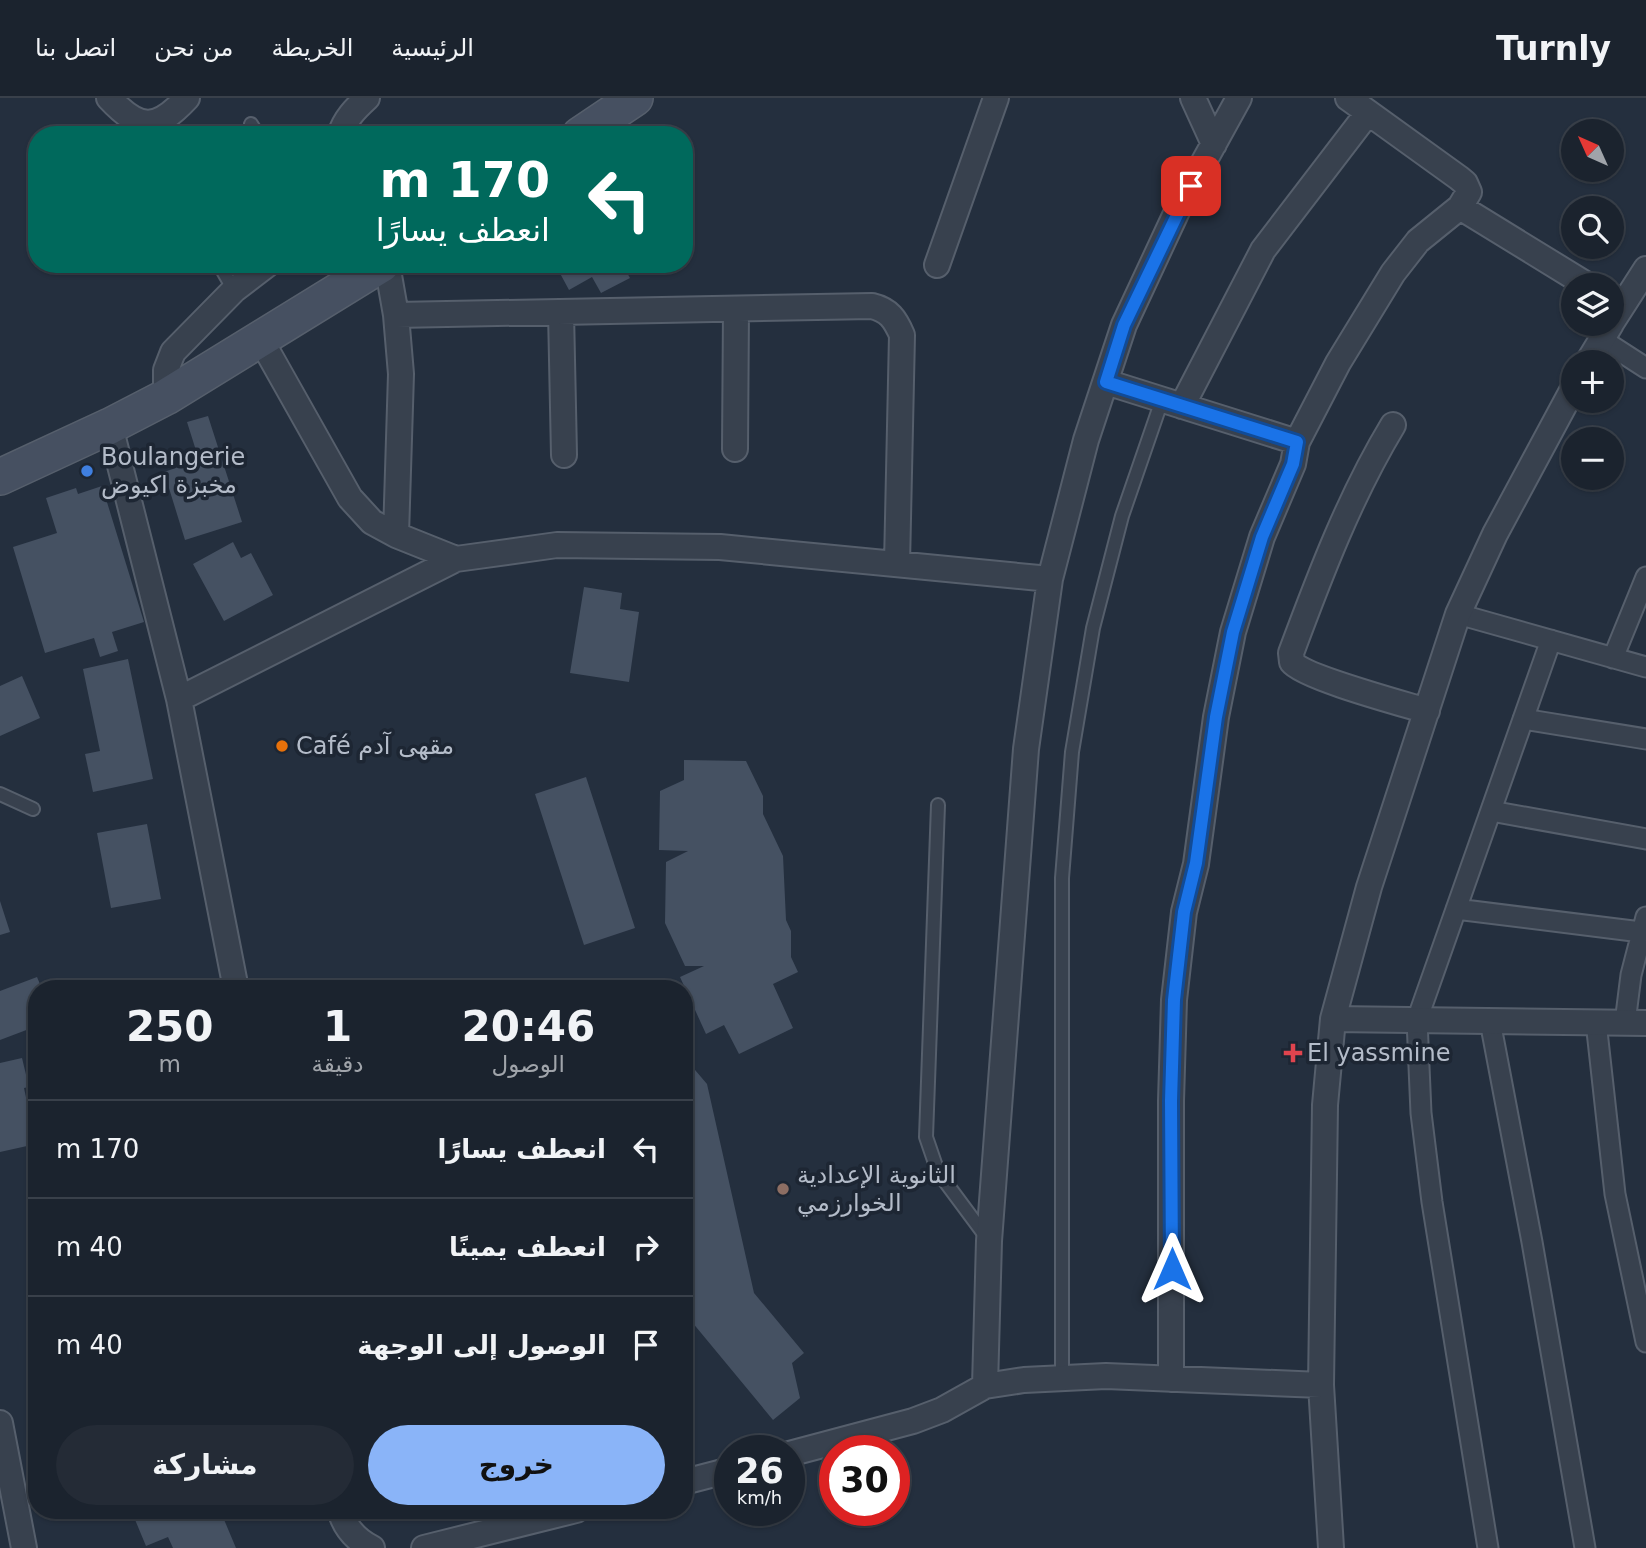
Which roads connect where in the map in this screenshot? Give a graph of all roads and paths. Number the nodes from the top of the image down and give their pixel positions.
1 (109, 98) edge
2 (187, 98) edge
3 (367, 98) edge
4 (635, 98) edge
5 (996, 98) edge
6 (1193, 98) edge
7 (1239, 98) edge
8 (1348, 98) edge
9 (1367, 114) junction
10 (137, 126) edge
11 (142, 126) edge
12 (342, 126) edge
13 (593, 126) edge
14 (1214, 144) junction
15 (1460, 207) junction
16 (937, 265) dead end
17 (1646, 269) edge
18 (224, 273) edge
19 (256, 273) edge
20 (369, 273) edge
21 (386, 273) edge
22 (1567, 273) edge
23 (234, 290) junction
24 (1624, 301) edge
25 (736, 309) junction
26 (561, 312) junction
27 (396, 315) junction
28 (1624, 336) edge
29 (261, 340) junction
30 (1646, 368) edge
31 (1106, 382) junction
32 (166, 397) junction
33 (1172, 403) junction
34 (1561, 411) edge
35 (1393, 425) dead end
36 (110, 426) junction
37 (1297, 442) junction
38 (735, 449) dead end
39 (565, 455) dead end
40 (0, 477) edge
41 (396, 535) junction
42 (456, 559) junction
43 (897, 564) junction
44 (1646, 577) edge
45 (1050, 579) junction
46 (1458, 614) junction
47 (1551, 640) junction
48 (1613, 658) junction
49 (1646, 667) edge
50 (179, 699) junction
51 (1427, 711) junction
52 (1523, 719) junction
53 (1646, 739) edge
54 (0, 794) edge
55 (938, 805) dead end
56 (33, 809) dead end
57 (1490, 811) junction
58 (1646, 839) edge
59 (1456, 909) junction
60 (1643, 925) edge
61 (234, 980) edge
62 (1333, 1019) junction
63 (1417, 1020) junction
64 (1490, 1021) junction
65 (1596, 1022) junction
66 (1635, 1023) edge
67 (989, 1241) junction
68 (1646, 1342) edge
69 (1062, 1378) junction
70 (1171, 1379) junction
71 (1321, 1385) junction
72 (985, 1386) junction
73 (0, 1423) edge
74 (805, 1450) edge
75 (714, 1474) edge
76 (693, 1480) edge
77 (344, 1519) edge
78 (540, 1519) edge
79 (24, 1548) edge
80 (372, 1548) edge
81 (424, 1548) edge
82 (1331, 1548) edge
83 (1488, 1548) edge
84 (1585, 1548) edge

1 - 10 street
2 - 11 street
3 - 12 street
4 - 13 main road
5 - 16 street
6 - 14 street
7 - 14 street
8 - 9 street
9 - 15 street
9 - 33 street
14 - 31 street
15 - 22 street
15 - 37 street
17 - 24 street
18 - 23 lane
19 - 23 street
20 - 29 main road
21 - 27 street
23 - 32 street
25 - 26 street
25 - 38 street
25 - 43 street
26 - 27 street
26 - 39 street
27 - 41 street
28 - 30 street
29 - 32 main road
29 - 41 street
31 - 33 street
31 - 45 street
32 - 36 main road
33 - 37 street
33 - 69 lane
34 - 46 street
35 - 51 street
36 - 40 main road
36 - 50 street
37 - 70 street
41 - 42 street
42 - 43 street
42 - 50 street
43 - 45 street
44 - 48 street
45 - 67 street
46 - 47 street
46 - 51 street
47 - 48 street
47 - 52 street
48 - 49 street
50 - 61 street
51 - 62 street
52 - 53 street
52 - 57 street
54 - 56 lane
55 - 67 lane
57 - 58 street
57 - 59 street
59 - 60 street
59 - 63 street
60 - 66 street
62 - 63 street
62 - 71 street
63 - 64 street
63 - 83 street
64 - 65 street
64 - 84 street
65 - 66 street
65 - 68 street
67 - 72 street
69 - 70 street
69 - 72 street
70 - 71 street
71 - 82 street
72 - 74 street
73 - 79 street
75 - 76 street
77 - 80 street
78 - 81 street

